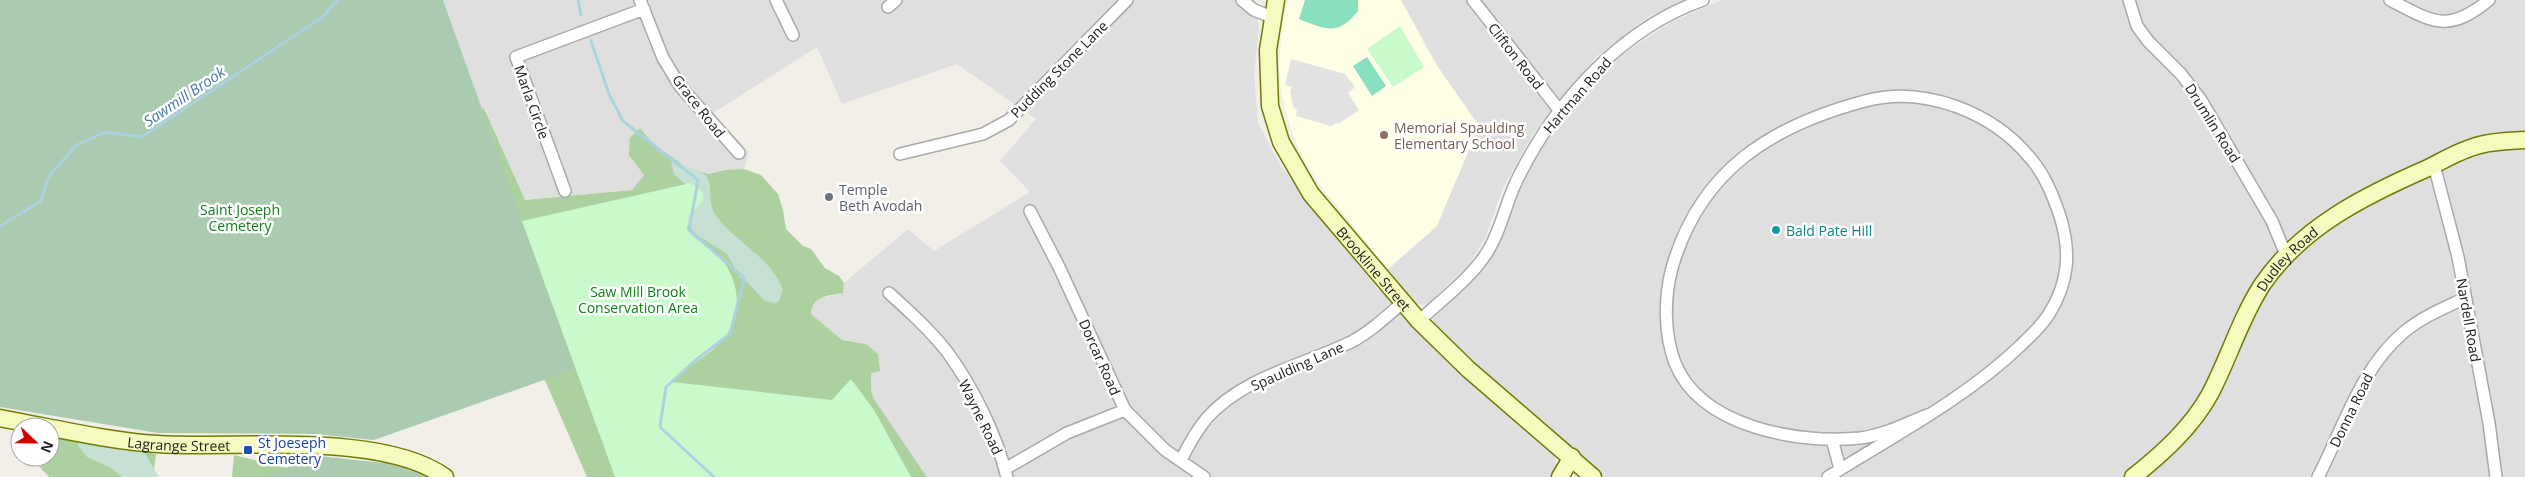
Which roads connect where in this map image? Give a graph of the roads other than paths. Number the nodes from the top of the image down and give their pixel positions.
1 (776, 0) edge
2 (1127, 0) edge
3 (1242, 0) edge
4 (1276, 0) edge
5 (1474, 0) edge
6 (1703, 0) edge
7 (2129, 0) edge
8 (2390, 0) edge
9 (2489, 0) edge
10 (642, 4) edge
11 (1272, 17) junction
12 (793, 35) dead end
13 (1560, 111) junction
14 (2525, 140) edge
15 (739, 153) dead end
16 (900, 154) dead end
17 (2434, 165) junction
18 (565, 190) dead end
19 (1030, 211) dead end
20 (2286, 256) junction
21 (889, 293) dead end
22 (2465, 298) junction
23 (1402, 303) junction
24 (1419, 321) junction
25 (1125, 410) junction
26 (1927, 415) junction
27 (0, 418) edge
28 (1832, 439) junction
29 (1572, 456) junction
30 (1181, 460) junction
31 (1840, 469) junction
32 (1006, 473) edge
33 (445, 477) edge
34 (1204, 477) edge
35 (1560, 477) edge
36 (1593, 477) edge
37 (1828, 477) edge
38 (2132, 477) edge
39 (2318, 477) edge
40 (2496, 477) edge

1 - 12 street
2 - 16 street, Pudding Stone Lane
3 - 11 street
4 - 11 main road, Brookline Street
5 - 13 street, Clifton Road
6 - 13 street, Hartman Road
7 - 20 street, Drumlin Road
8 - 9 street
10 - 15 street, Grace Road
10 - 18 street, Marla Circle
11 - 23 main road, Brookline Street
13 - 24 street, Hartman Road
14 - 17 main road, Dudley Road
17 - 20 main road, Dudley Road
17 - 22 street, Nardell Road
19 - 25 street, Dorcar Road
20 - 38 main road, Dudley Road
21 - 32 street, Wayne Road
22 - 39 street, Donna Road
22 - 40 street, Nardell Road
23 - 24 main road, Brookline Street
23 - 30 street, Spaulding Lane
24 - 29 main road, Brookline Street
25 - 30 street, Dorcar Road
25 - 32 street
26 - 28 street
26 - 28 street
26 - 31 street
27 - 33 main road, Lagrange Street
28 - 31 street
29 - 35 main road
29 - 36 main road, Brookline Street
30 - 34 street, Dorcar Road
31 - 37 street

